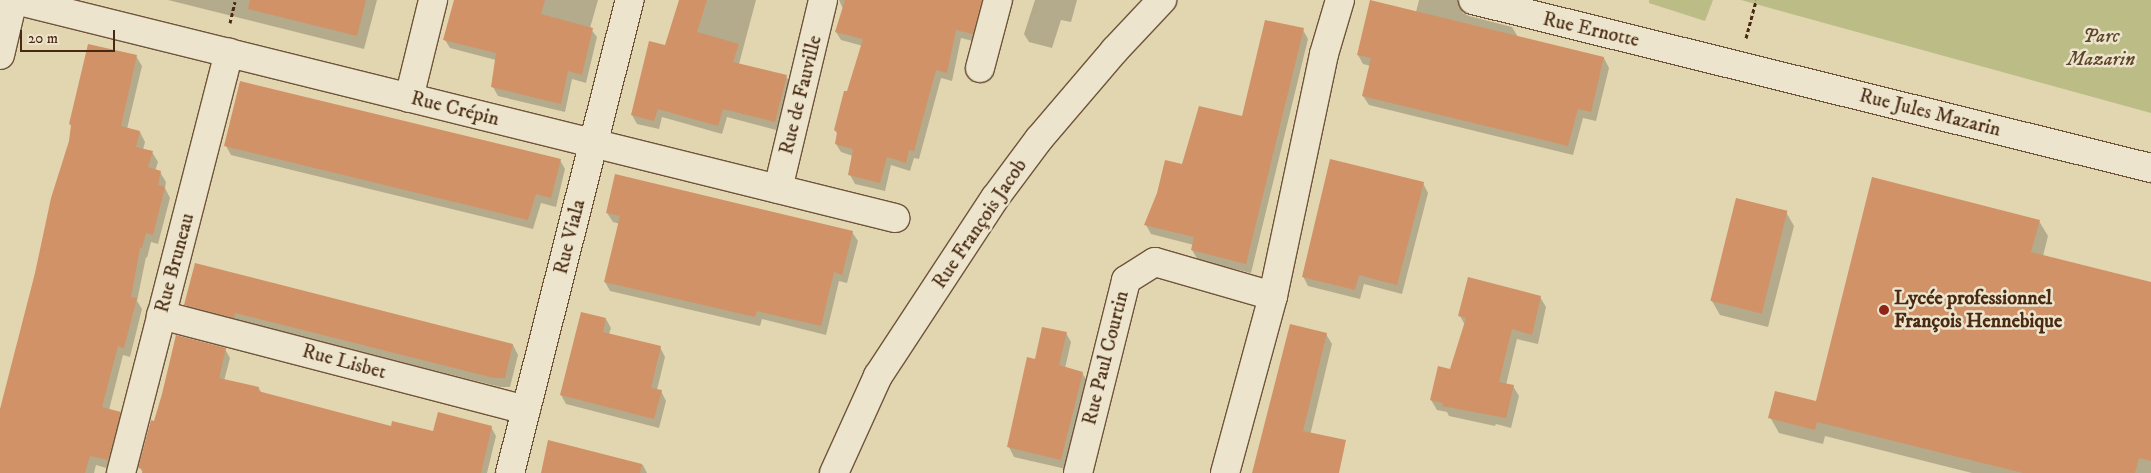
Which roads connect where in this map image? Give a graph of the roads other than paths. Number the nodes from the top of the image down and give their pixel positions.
1 (14, 0) edge
2 (433, 0) edge
3 (630, 0) edge
4 (824, 0) edge
5 (998, 0) edge
6 (1162, 0) edge
7 (1340, 0) edge
8 (1473, 0) edge
9 (1541, 9) edge
10 (230, 53) junction
11 (0, 55) edge
12 (1709, 58) joint
13 (980, 68) dead end
14 (409, 98) junction
15 (594, 144) junction
16 (2151, 168) edge
17 (778, 189) junction
18 (895, 218) dead end
19 (1273, 296) junction
20 (162, 315) junction
21 (526, 410) junction
22 (121, 473) edge
23 (510, 473) edge
24 (834, 473) edge
25 (1078, 473) edge
26 (1226, 473) edge

1 - 10 street, Rue Crépin
1 - 11 street
2 - 14 street
3 - 15 street, Rue Viala
4 - 17 street, Rue de Fauville
5 - 13 street
6 - 24 street, Rue François Jacob
7 - 19 street
8 - 9 street, Rue Ernotte
9 - 12 street, Rue Ernotte
10 - 14 street, Rue Crépin
10 - 20 street, Rue Bruneau
12 - 16 street, Rue Jules Mazarin
14 - 15 street, Rue Crépin
15 - 17 street, Rue Crépin
15 - 21 street, Rue Viala
17 - 18 street, Rue Crépin
19 - 25 street, Rue Paul Courtin
19 - 26 street
20 - 21 street, Rue Lisbet
20 - 22 street, Rue Bruneau
21 - 23 street, Rue Viala

